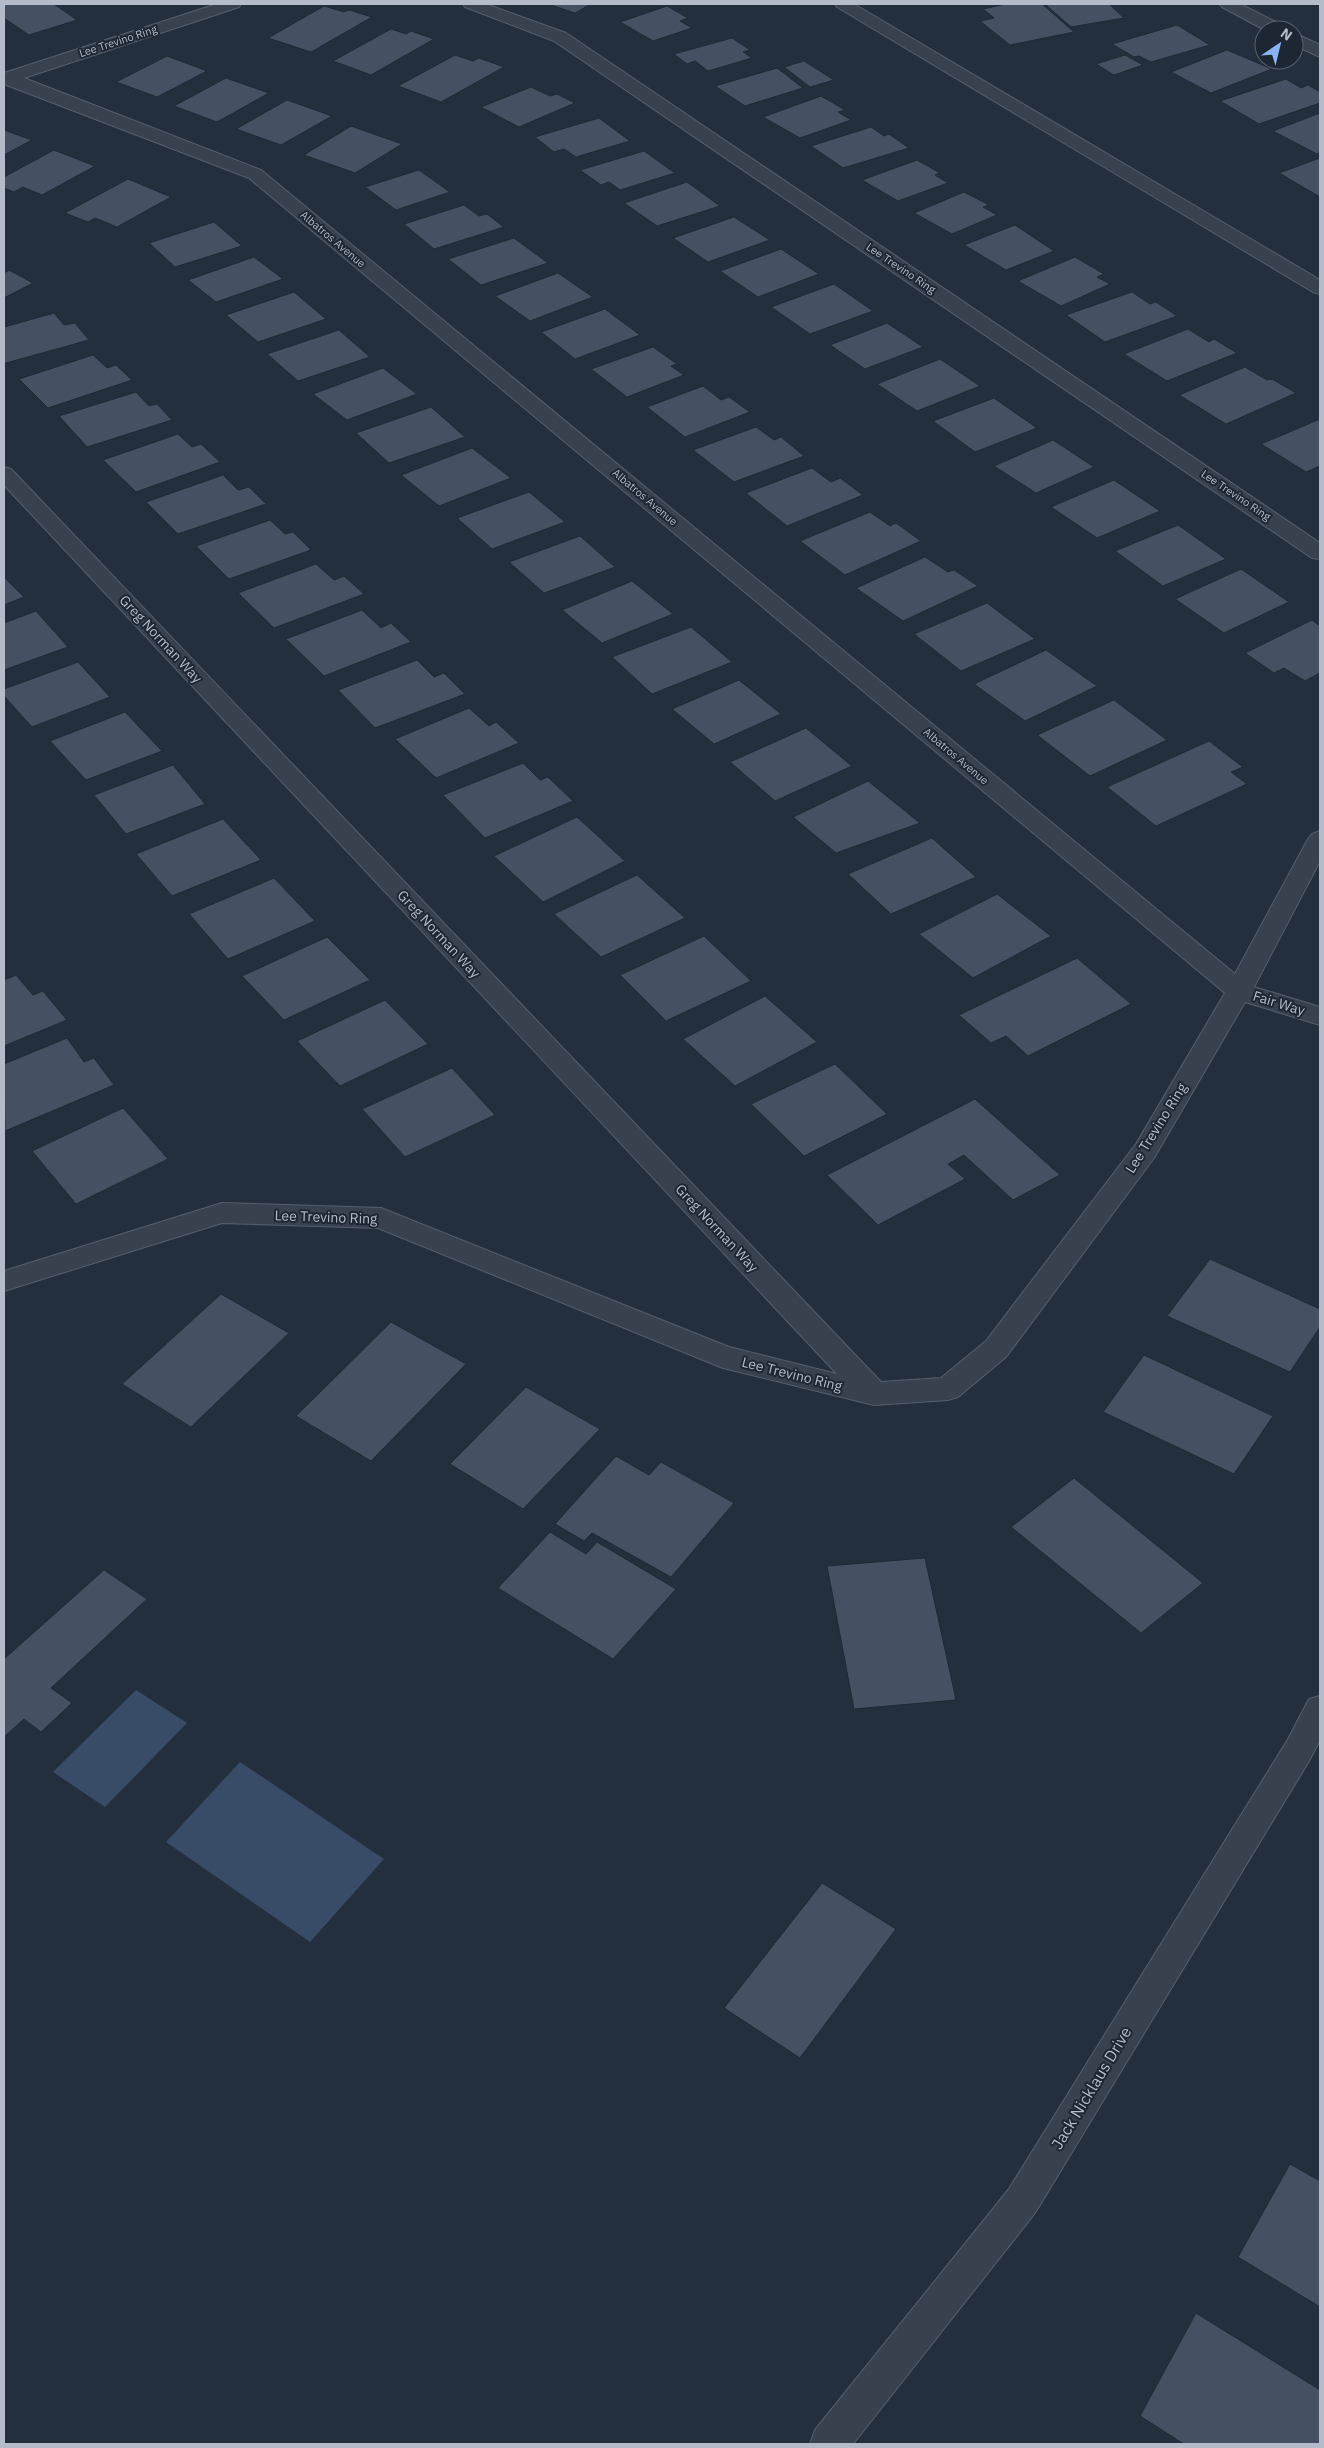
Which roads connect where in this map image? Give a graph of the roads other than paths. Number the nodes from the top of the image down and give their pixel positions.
1 (233, 4) edge
2 (471, 4) edge
3 (843, 4) edge
4 (1228, 4) edge
5 (1259, 20) edge
6 (1304, 43) edge
7 (1320, 52) edge
8 (6, 78) edge
9 (1320, 288) edge
10 (4, 473) edge
11 (1320, 553) edge
12 (1320, 839) edge
13 (1239, 991) junction
14 (1320, 1016) edge
15 (4, 1281) edge
16 (874, 1394) junction
17 (1320, 1710) edge
18 (829, 2444) edge

1 - 8 street, Lee Trevino Ring
2 - 11 street, Lee Trevino Ring
3 - 9 street
4 - 5 street
6 - 7 street
8 - 13 street, Albatros Avenue
10 - 16 street, Greg Norman Way
12 - 13 street, Lee Trevino Ring
13 - 14 street, Fair Way
13 - 16 street, Lee Trevino Ring
15 - 16 street, Lee Trevino Ring
17 - 18 street, Jack Nicklaus Drive

